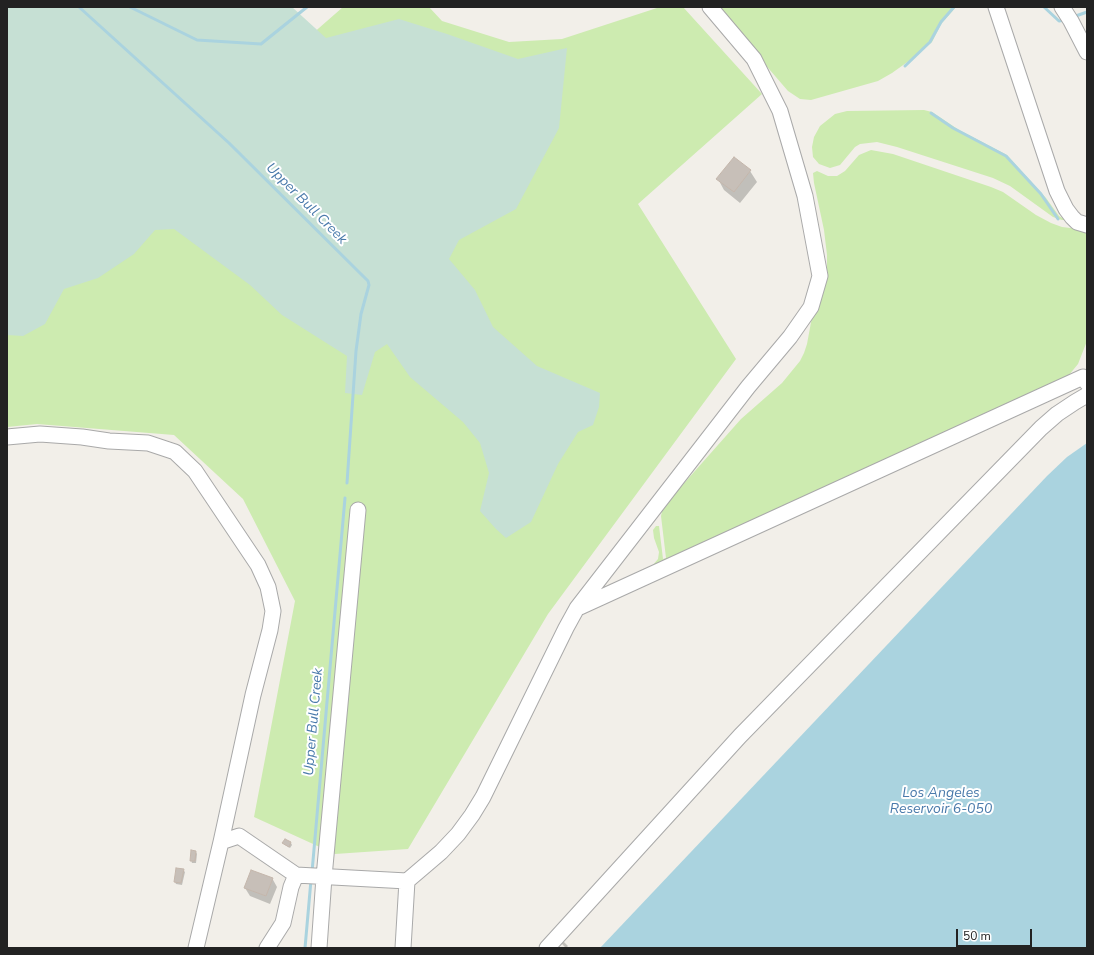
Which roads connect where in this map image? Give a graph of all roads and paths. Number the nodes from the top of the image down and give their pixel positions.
1 (710, 7) edge
2 (996, 7) edge
3 (1067, 15) edge
4 (1087, 52) edge
5 (1087, 225) edge
6 (1086, 375) edge
7 (1087, 395) edge
8 (7, 437) edge
9 (358, 510) dead end
10 (577, 608) junction
11 (221, 842) junction
12 (311, 876) junction
13 (407, 882) junction
14 (196, 948) edge
15 (267, 948) edge
16 (319, 948) edge
17 (403, 948) edge
18 (547, 948) edge

1 - 10 lane
2 - 5 lane
3 - 4 lane
6 - 10 lane
7 - 18 lane
8 - 11 lane
9 - 12 lane
10 - 13 lane
11 - 12 lane
11 - 14 lane
12 - 13 lane
12 - 15 lane
12 - 16 lane
13 - 17 lane

